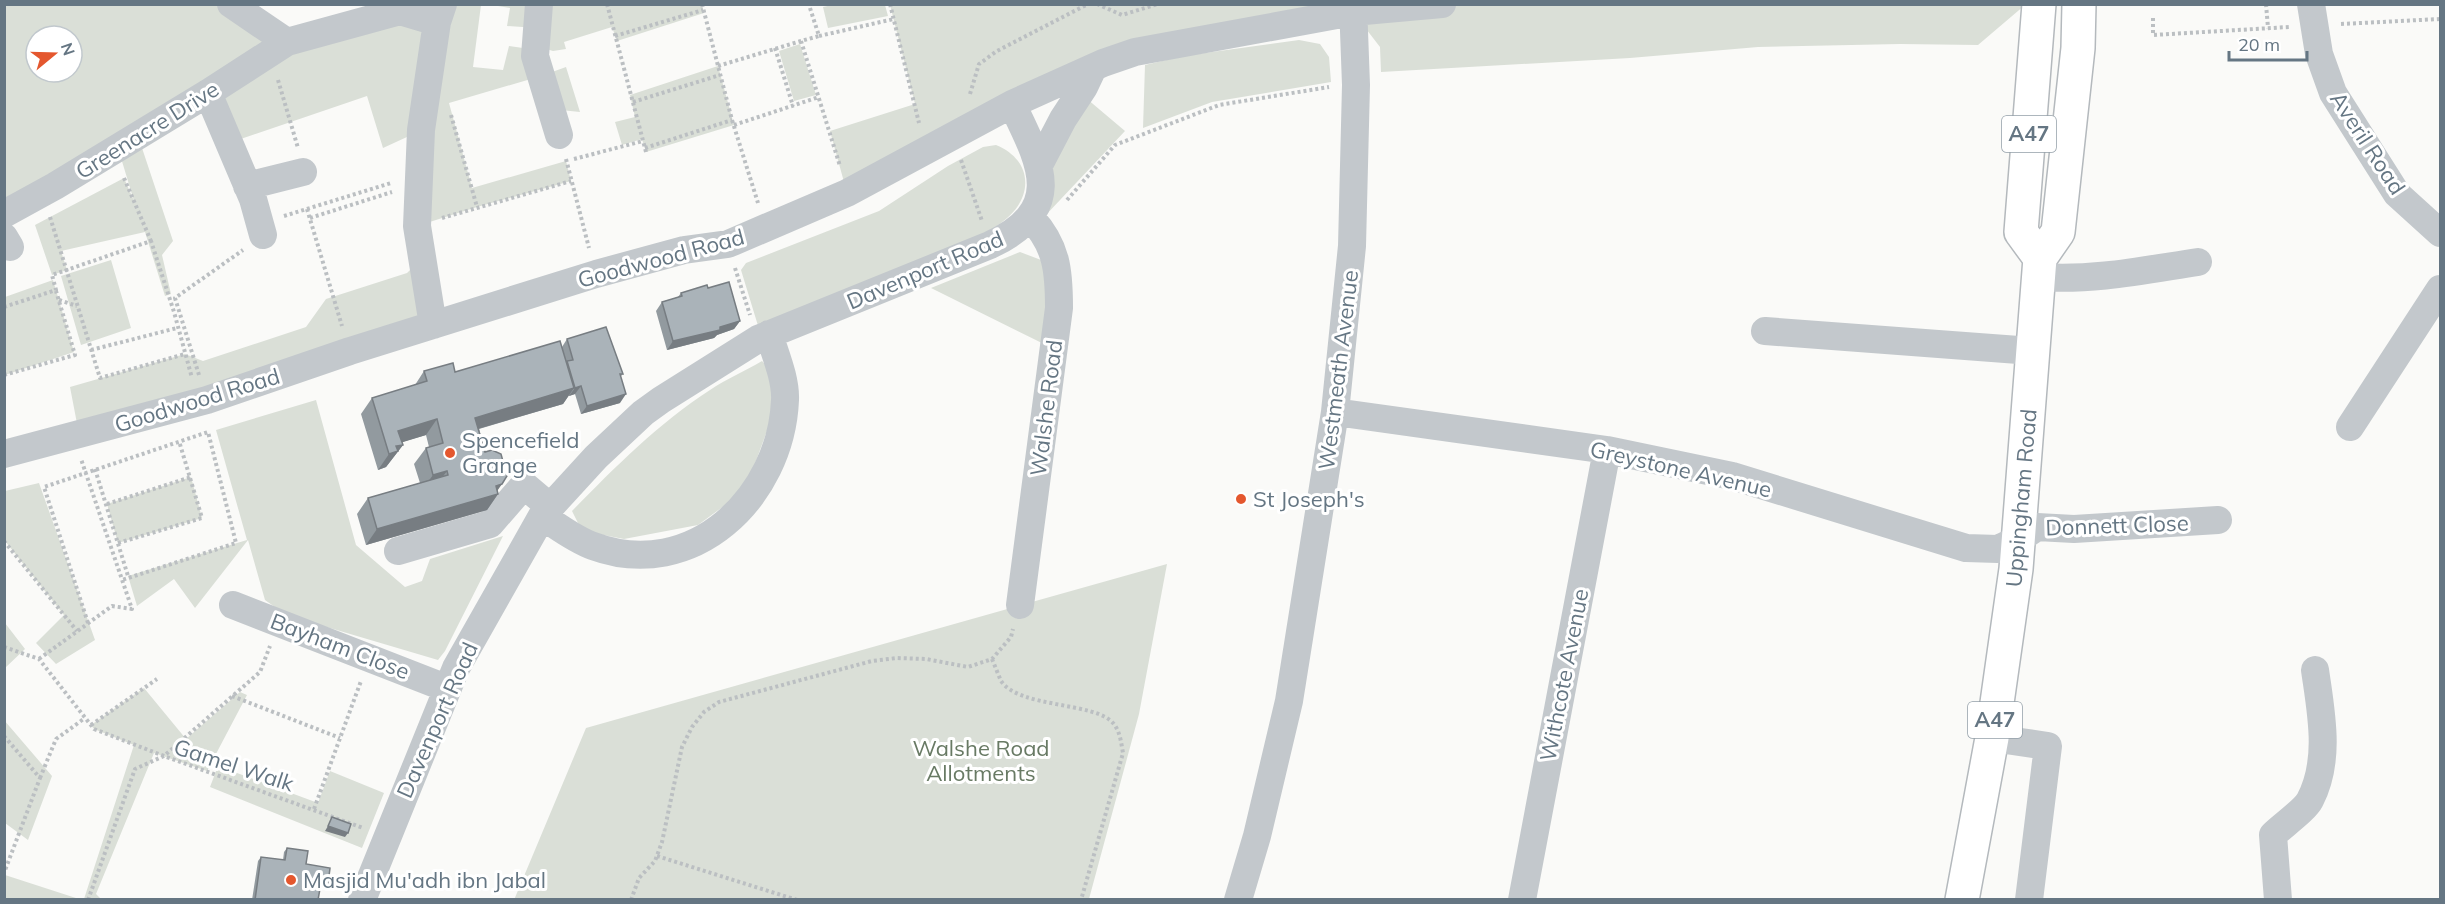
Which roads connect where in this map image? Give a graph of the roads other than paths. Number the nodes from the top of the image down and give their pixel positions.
1 (231, 4) edge
2 (539, 4) edge
3 (1442, 4) edge
4 (2039, 4) edge
5 (2079, 4) edge
6 (2311, 4) edge
7 (1353, 8) edge
8 (440, 13) edge
9 (278, 48) junction
10 (1093, 68) junction
11 (208, 93) junction
12 (1012, 104) junction
13 (563, 148) road end
14 (1039, 165) junction
15 (303, 172) road end
16 (247, 186) junction
17 (4, 213) edge
18 (1036, 223) junction
19 (261, 229) road end
20 (2440, 233) edge
21 (2198, 262) dead end
22 (2040, 267) junction
23 (2440, 289) edge
24 (433, 325) junction
25 (1765, 332) dead end
26 (763, 337) junction
27 (2032, 351) junction
28 (1335, 412) junction
29 (2350, 427) dead end
30 (1607, 450) junction
31 (4, 453) edge
32 (546, 511) junction
33 (2218, 520) dead end
34 (2019, 539) junction
35 (398, 551) dead end
36 (233, 604) dead end
37 (1020, 605) road end
38 (2315, 670) dead end
39 (446, 688) junction
40 (1992, 738) junction
41 (362, 900) edge
42 (1238, 900) edge
43 (1522, 900) edge
44 (1962, 900) edge
45 (2029, 900) edge
46 (2278, 900) edge

1 - 9 street
2 - 13 street
3 - 7 street, Goodwood Road
4 - 22 highway, A47
5 - 22 highway, Uppingham Road / A47
6 - 20 street, Averil Road
7 - 10 street, Goodwood Road
7 - 28 street, Westmeath Avenue
8 - 9 street, Greenacre Drive
8 - 24 street
9 - 11 street, Greenacre Drive
10 - 12 street, Goodwood Road
10 - 14 street
11 - 16 street
11 - 17 street, Greenacre Drive
12 - 14 street
12 - 24 street, Goodwood Road
14 - 18 street
15 - 16 street
16 - 19 street
18 - 26 street, Davenport Road
18 - 37 street, Walshe Road
21 - 22 street
22 - 27 highway, Uppingham Road / A47
23 - 29 street
24 - 31 street, Goodwood Road
25 - 27 street
26 - 32 street, Davenport Road
26 - 32 street
27 - 34 highway, Uppingham Road / A47
28 - 30 street, Greystone Avenue
28 - 42 street, Westmeath Avenue
30 - 34 street, Greystone Avenue
30 - 43 street, Withcote Avenue
32 - 35 street
32 - 39 street, Davenport Road
33 - 34 street, Donnett Close
34 - 40 highway, Uppingham Road / A47
36 - 39 street, Bayham Close
38 - 46 street
39 - 41 street, Davenport Road
40 - 44 highway, Uppingham Road / A47
40 - 45 street

